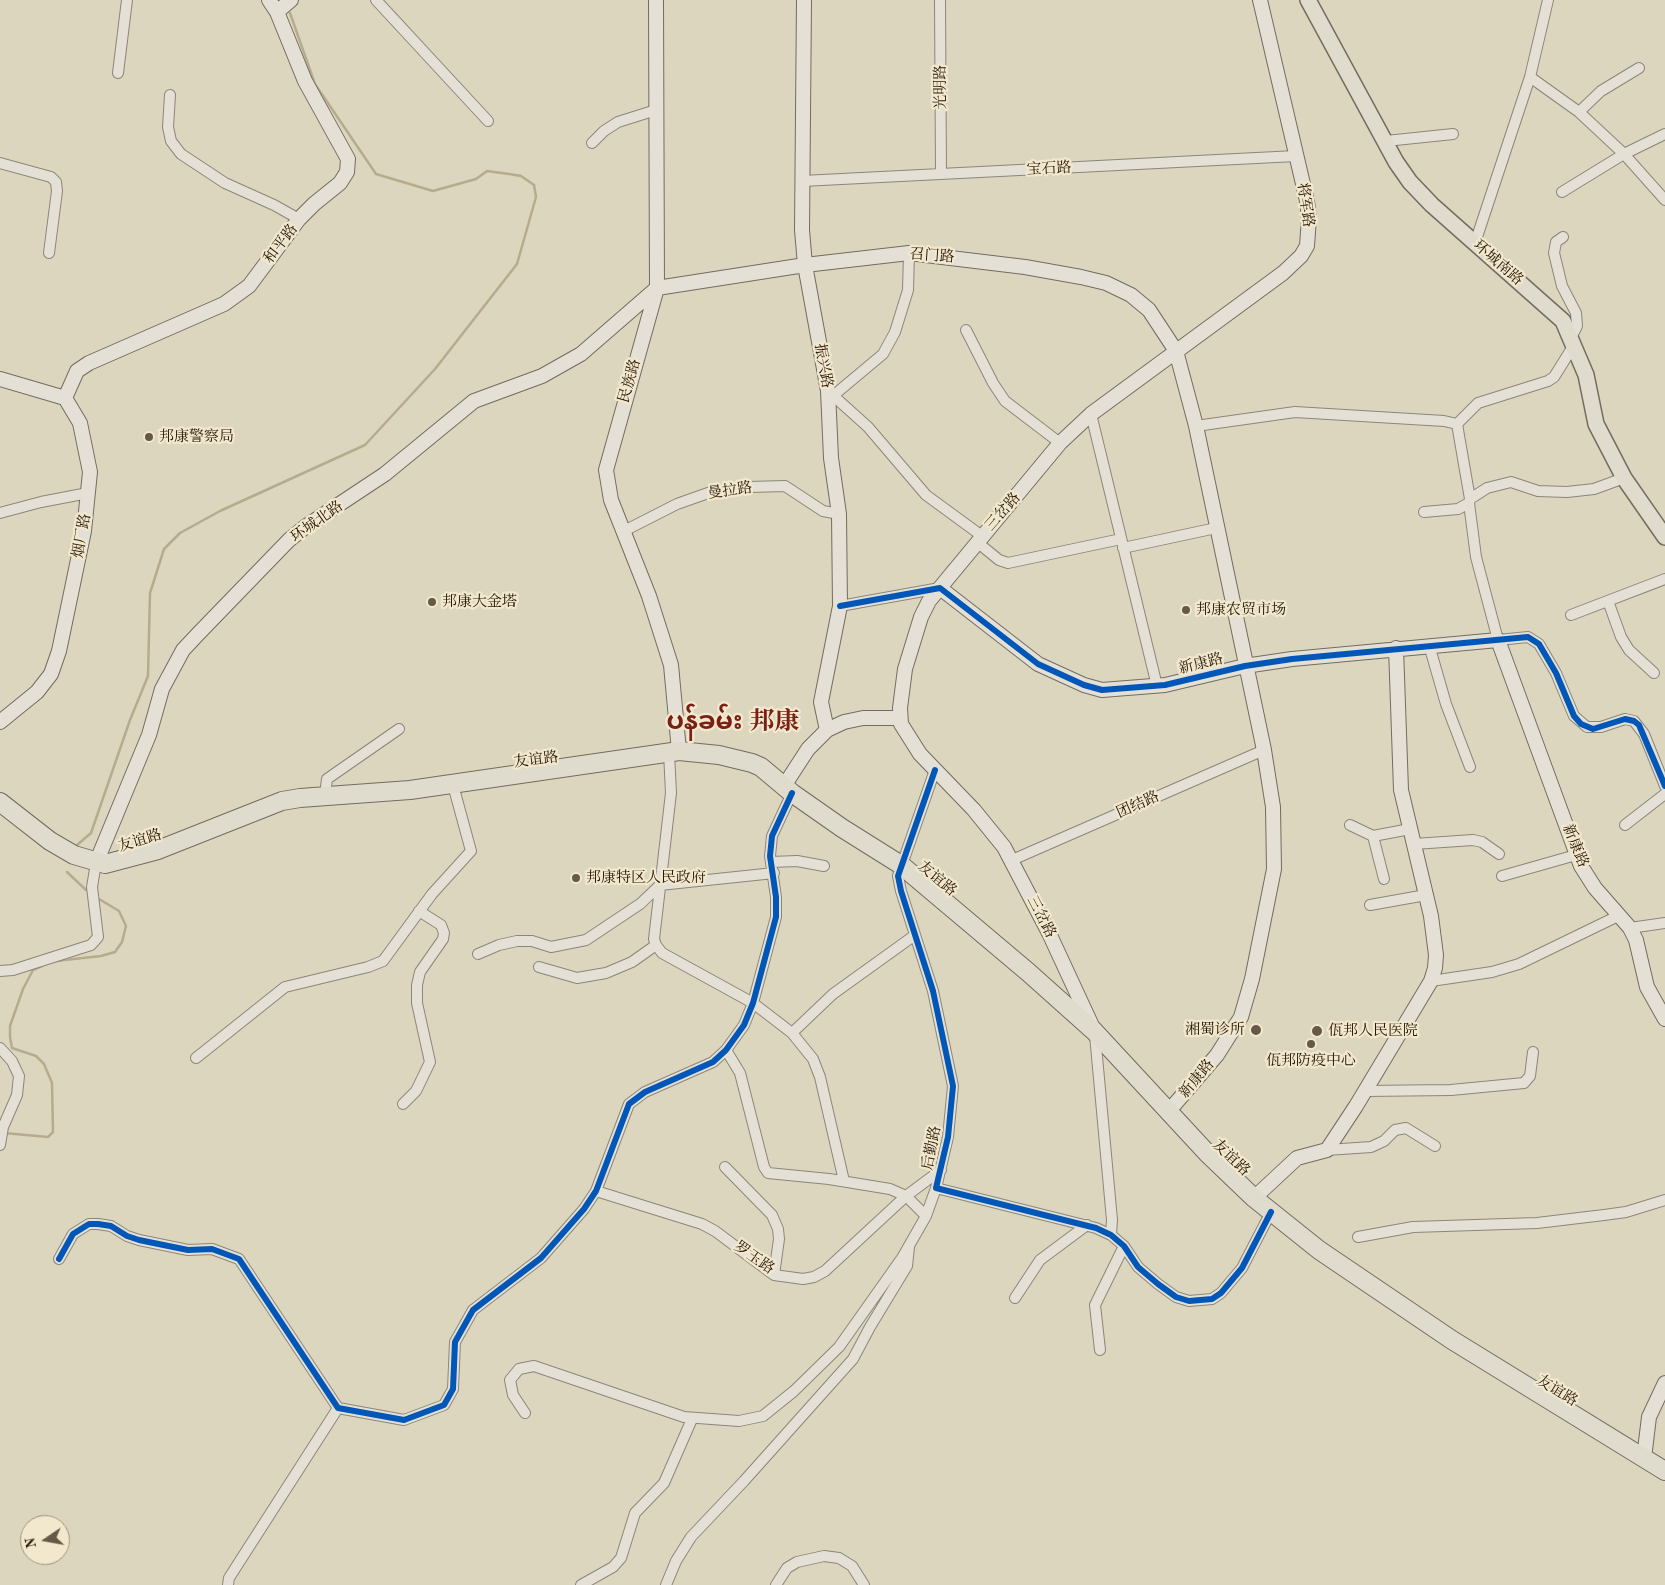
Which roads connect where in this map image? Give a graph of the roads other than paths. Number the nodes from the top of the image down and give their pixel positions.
1 (127, 0) edge
2 (269, 0) edge
3 (291, 0) edge
4 (376, 0) edge
5 (656, 0) edge
6 (804, 0) edge
7 (940, 0) edge
8 (1260, 0) edge
9 (1308, 0) edge
10 (1548, 0) edge
11 (277, 12) junction
12 (1639, 68) dead end
13 (118, 73) dead end
14 (1530, 77) junction
15 (170, 95) dead end
16 (656, 110) junction
17 (1579, 112) junction
18 (488, 121) dead end
19 (1453, 134) dead end
20 (1665, 134) edge
21 (1386, 141) junction
22 (592, 143) dead end
23 (1624, 154) junction
24 (1296, 156) junction
25 (0, 163) edge
26 (941, 174) junction
27 (802, 181) junction
28 (1562, 192) dead end
29 (1665, 200) edge
30 (299, 219) junction
31 (1563, 237) dead end
32 (1475, 243) junction
33 (49, 253) dead end
34 (909, 253) junction
35 (805, 265) junction
36 (657, 288) junction
37 (966, 330) dead end
38 (1572, 341) junction
39 (1176, 351) junction
40 (0, 379) edge
41 (831, 393) junction
42 (65, 398) junction
43 (1091, 414) junction
44 (1457, 424) junction
45 (1196, 426) junction
46 (1060, 444) junction
47 (1624, 478) junction
48 (88, 493) junction
49 (1470, 501) junction
50 (1424, 512) dead end
51 (0, 513) edge
52 (839, 514) junction
53 (1216, 528) junction
54 (622, 532) junction
55 (1665, 537) edge
56 (979, 539) junction
57 (1122, 544) junction
58 (1665, 579) edge
59 (940, 588) junction
60 (1608, 601) junction
61 (840, 606) junction
62 (1571, 615) dead end
63 (1498, 640) junction
64 (1429, 645) junction
65 (1396, 648) junction
66 (1245, 666) junction
67 (1654, 673) dead end
68 (1157, 686) junction
69 (899, 718) junction
70 (0, 722) edge
71 (399, 729) dead end
72 (827, 730) junction
73 (1264, 750) junction
74 (674, 752) junction
75 (1470, 767) dead end
76 (935, 770) junction
77 (453, 785) junction
78 (1665, 786) edge
79 (788, 790) junction
80 (1665, 794) edge
81 (325, 796) junction
82 (0, 802) edge
83 (1350, 825) dead end
84 (1625, 826) dead end
85 (1410, 829) junction
86 (1373, 836) junction
87 (1414, 844) junction
88 (1499, 854) dead end
89 (1576, 855) junction
90 (1012, 860) junction
91 (771, 862) junction
92 (96, 863) junction
93 (900, 865) junction
94 (824, 866) dead end
95 (774, 873) junction
96 (1502, 876) dead end
97 (1384, 878) dead end
98 (660, 886) junction
99 (1426, 895) junction
100 (1370, 905) dead end
101 (419, 911) junction
102 (1618, 916) junction
103 (1665, 922) edge
104 (1630, 928) junction
105 (915, 935) junction
106 (656, 945) junction
107 (478, 954) dead end
108 (539, 967) dead end
109 (0, 971) edge
110 (1431, 981) junction
111 (753, 1003) junction
112 (1665, 1019) edge
113 (1094, 1031) junction
114 (792, 1034) junction
115 (0, 1048) edge
116 (726, 1050) junction
117 (1533, 1052) dead end
118 (196, 1058) dead end
119 (1365, 1091) junction
120 (403, 1104) dead end
121 (1168, 1112) junction
122 (1, 1142) edge
123 (1435, 1146) dead end
124 (1327, 1150) junction
125 (725, 1167) dead end
126 (941, 1170) junction
127 (844, 1181) junction
128 (936, 1188) junction
129 (596, 1191) junction
130 (906, 1196) junction
131 (1254, 1198) junction
132 (1665, 1200) edge
133 (1270, 1212) junction
134 (926, 1216) junction
135 (1087, 1225) junction
136 (1111, 1235) junction
137 (1358, 1237) dead end
138 (909, 1244) junction
139 (1124, 1246) junction
140 (59, 1259) dead end
141 (774, 1274) junction
142 (1015, 1298) dead end
143 (1100, 1350) dead end
144 (1665, 1383) edge
145 (338, 1408) junction
146 (526, 1413) dead end
147 (692, 1418) junction
148 (1644, 1458) junction
149 (1665, 1471) edge
150 (228, 1585) edge
151 (581, 1585) edge
152 (666, 1585) edge
153 (776, 1585) edge
154 (864, 1585) edge

1 - 13 street
2 - 11 main road, 和平路
3 - 11 main road
4 - 18 street
5 - 16 main road, 民族路
6 - 27 main road, 振兴路
7 - 26 street, 光明路
8 - 24 main road, 将军路
9 - 21 main road, 环城南路
10 - 14 street
11 - 30 main road, 和平路
12 - 17 street
14 - 17 street
14 - 32 street
15 - 30 street
16 - 22 street
16 - 36 main road, 民族路
17 - 23 street
19 - 21 street
20 - 23 street
21 - 32 main road, 环城南路
23 - 28 street
23 - 29 street
24 - 26 street, 宝石路
24 - 39 main road, 将军路
25 - 33 street
26 - 27 street, 宝石路
27 - 35 main road, 振兴路
30 - 42 main road, 和平路
31 - 38 street
32 - 38 main road, 环城南路
34 - 35 main road, 召门路
34 - 39 main road, 召门路
34 - 41 street
35 - 36 main road, 召门路
35 - 41 main road, 振兴路
36 - 54 main road, 民族路
36 - 92 main road, 环城北路
37 - 46 street
38 - 44 street
38 - 47 main road, 环城南路
39 - 43 main road, 三岔路
39 - 45 main road, 新康路
40 - 42 main road
41 - 52 main road, 振兴路
41 - 56 street
42 - 48 main road, 烟厂路
43 - 46 main road, 三岔路
43 - 57 street
44 - 45 street
44 - 49 street
45 - 53 main road, 新康路
46 - 56 main road, 三岔路
47 - 49 street
47 - 55 main road, 环城南路
48 - 51 street
48 - 70 main road, 烟厂路
49 - 50 street
49 - 63 street
52 - 54 street, 曼拉路
52 - 61 main road, 振兴路
53 - 57 street
53 - 66 main road, 新康路
54 - 74 main road, 民族路
56 - 57 street
56 - 59 main road, 三岔路
57 - 68 street
58 - 60 street
59 - 61 street
59 - 68 main road, 新康路
59 - 69 main road, 三岔路
60 - 62 street
60 - 67 street
61 - 72 main road, 振兴路
63 - 64 main road, 新康路
63 - 78 street
63 - 89 main road, 新康路
64 - 65 main road, 新康路
64 - 75 street
65 - 66 main road, 新康路
65 - 85 main road
66 - 68 main road, 新康路
66 - 73 main road, 新康路
69 - 72 main road
69 - 76 main road, 三岔路
71 - 81 street
72 - 79 main road
73 - 90 street, 团结路
73 - 121 main road, 新康路
74 - 77 highway, 友谊路
74 - 79 highway, 友谊路
74 - 98 street
76 - 90 main road, 三岔路
76 - 93 street, 后勤路
77 - 81 highway, 友谊路
77 - 101 street
79 - 91 street
79 - 93 highway, 友谊路
80 - 84 street
81 - 92 highway, 友谊路
82 - 92 highway, 友谊路
83 - 86 street
85 - 86 street
85 - 87 main road
86 - 97 street
87 - 88 street
87 - 99 main road
89 - 96 street
89 - 102 main road, 新康路
90 - 113 main road, 三岔路
91 - 94 street
91 - 95 street
92 - 109 street
93 - 105 street, 后勤路
93 - 113 highway, 友谊路
95 - 98 street
95 - 111 street
98 - 106 street
98 - 107 street
99 - 100 street
99 - 110 main road
101 - 118 street
101 - 120 street
102 - 104 main road, 新康路
102 - 110 street
103 - 104 street
104 - 112 main road, 新康路
105 - 114 street
105 - 126 street, 后勤路
106 - 108 street
106 - 111 street
110 - 119 main road
111 - 114 street
111 - 116 street
113 - 121 highway, 友谊路
113 - 136 street
114 - 127 street
115 - 122 street
116 - 127 street
116 - 129 street
117 - 119 street
119 - 124 main road
121 - 131 highway, 友谊路
123 - 124 street
124 - 131 main road
125 - 141 street
126 - 128 street, 后勤路
126 - 130 street, 罗玉路
127 - 130 street
128 - 134 street
128 - 135 street, 后勤路
129 - 141 street, 罗玉路
129 - 145 street
130 - 134 street
130 - 141 street, 罗玉路
131 - 133 highway, 友谊路
132 - 137 street
133 - 139 street, 后勤路
133 - 148 highway, 友谊路
134 - 138 street
135 - 136 street, 后勤路
135 - 142 street
136 - 139 street, 后勤路
138 - 147 street
138 - 152 street
139 - 143 street
140 - 145 street
144 - 148 main road
145 - 150 street
146 - 147 street
147 - 151 street
148 - 149 highway, 友谊路
153 - 154 street

